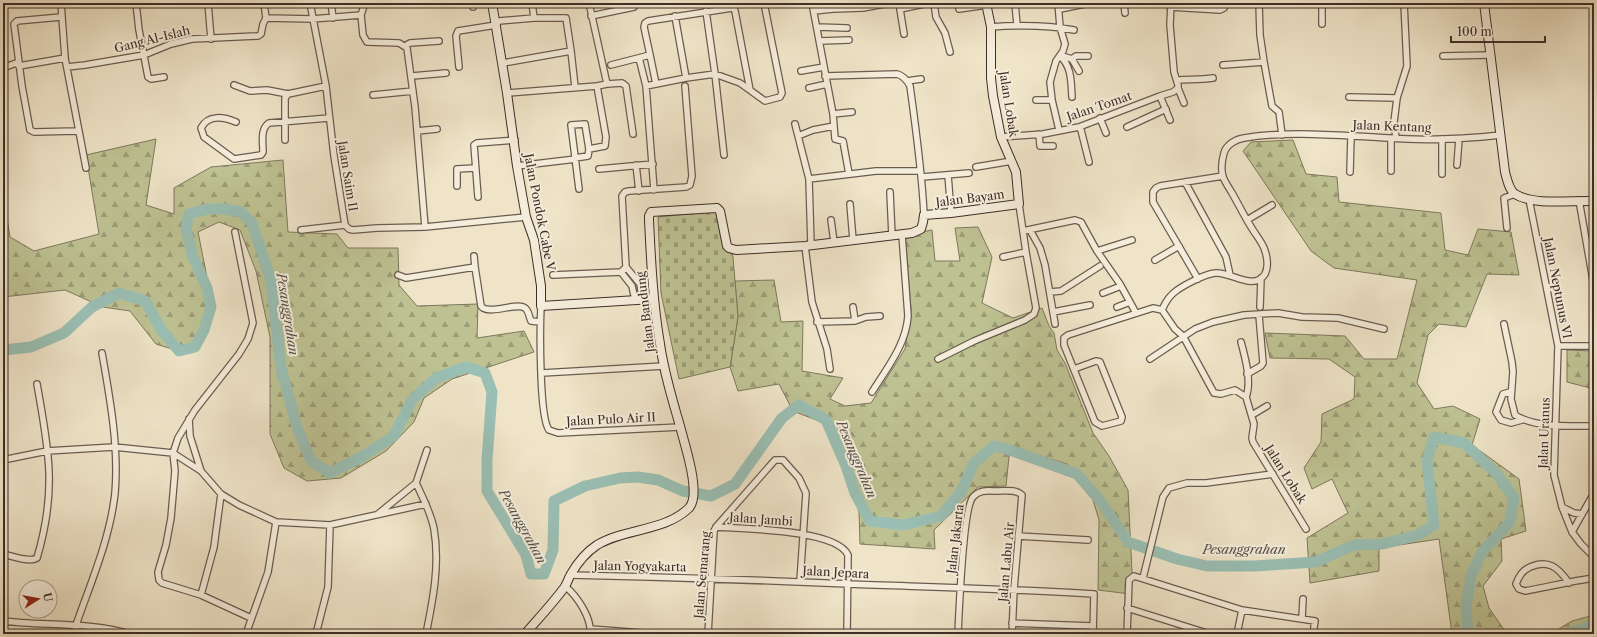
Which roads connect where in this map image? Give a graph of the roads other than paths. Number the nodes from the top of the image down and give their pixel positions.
1 (60, 3) edge
2 (136, 3) edge
3 (264, 3) edge
4 (310, 3) edge
5 (331, 3) edge
6 (365, 3) edge
7 (492, 3) edge
8 (532, 3) edge
9 (590, 3) edge
10 (634, 3) edge
11 (764, 3) edge
12 (812, 3) edge
13 (890, 3) edge
14 (929, 3) edge
15 (934, 3) edge
16 (1015, 3) edge
17 (1058, 3) edge
18 (1090, 3) edge
19 (1124, 3) edge
20 (1226, 3) edge
21 (1259, 3) edge
22 (1322, 3) edge
23 (1404, 3) edge
24 (1484, 3) edge
25 (986, 4) edge
26 (1170, 5) edge
27 (208, 6) edge
28 (727, 6) edge
29 (863, 6) edge
30 (900, 6) edge
31 (959, 9) dead end
32 (1060, 9) junction
33 (706, 11) junction
34 (814, 11) junction
35 (1125, 13) dead end
36 (361, 15) junction
37 (591, 16) junction
38 (675, 16) junction
39 (61, 17) junction
40 (266, 18) junction
41 (333, 18) junction
42 (534, 18) junction
43 (312, 19) junction
44 (1322, 24) dead end
45 (496, 25) junction
46 (1017, 25) junction
47 (817, 27) junction
48 (992, 27) junction
49 (1060, 27) junction
50 (847, 28) dead end
51 (1074, 30) dead end
52 (904, 34) dead end
53 (211, 38) junction
54 (849, 40) dead end
55 (439, 41) dead end
56 (820, 41) junction
57 (405, 46) junction
58 (571, 51) junction
59 (950, 52) dead end
60 (144, 55) junction
61 (650, 55) junction
62 (1490, 55) junction
63 (1060, 56) junction
64 (1088, 56) dead end
65 (1443, 56) dead end
66 (65, 58) junction
67 (639, 58) junction
68 (1072, 60) junction
69 (1264, 62) junction
70 (503, 63) junction
71 (611, 65) dead end
72 (1223, 65) dead end
73 (19, 66) junction
74 (67, 67) junction
75 (459, 67) dead end
76 (824, 67) junction
77 (3, 68) edge
78 (801, 71) dead end
79 (1078, 71) dead end
80 (446, 73) dead end
81 (715, 74) junction
82 (412, 76) junction
83 (826, 76) junction
84 (164, 77) dead end
85 (686, 78) junction
86 (1213, 78) dead end
87 (922, 79) dead end
88 (1177, 80) junction
89 (907, 81) junction
90 (607, 84) junction
91 (656, 84) junction
92 (827, 84) junction
93 (234, 85) dead end
94 (326, 86) junction
95 (597, 86) junction
96 (646, 86) junction
97 (685, 86) dead end
98 (576, 88) junction
99 (809, 88) dead end
100 (1178, 88) junction
101 (750, 90) junction
102 (413, 91) junction
103 (507, 93) junction
104 (288, 94) junction
105 (373, 95) dead end
106 (1160, 96) junction
107 (1072, 97) dead end
108 (1349, 97) dead end
109 (1397, 98) junction
110 (1036, 100) dead end
111 (1052, 100) junction
112 (1184, 103) dead end
113 (1166, 109) junction
114 (852, 112) dead end
115 (833, 114) junction
116 (329, 118) junction
117 (1100, 118) junction
118 (1170, 120) dead end
119 (286, 121) junction
120 (236, 122) dead end
121 (795, 124) dead end
122 (834, 126) junction
123 (1079, 127) junction
124 (1127, 127) dead end
125 (437, 129) dead end
126 (1059, 130) junction
127 (78, 131) junction
128 (417, 131) junction
129 (1106, 133) dead end
130 (633, 134) dead end
131 (1039, 134) junction
132 (1282, 135) junction
133 (1500, 135) junction
134 (798, 136) junction
135 (1351, 136) junction
136 (1001, 137) junction
137 (1393, 138) junction
138 (1442, 139) junction
139 (1459, 139) junction
140 (285, 140) dead end
141 (515, 140) junction
142 (1053, 146) dead end
143 (589, 149) junction
144 (724, 156) dead end
145 (575, 159) junction
146 (1012, 161) junction
147 (1087, 161) dead end
148 (653, 164) junction
149 (636, 165) junction
150 (1457, 165) dead end
151 (517, 166) junction
152 (976, 167) dead end
153 (86, 168) dead end
154 (475, 168) junction
155 (598, 169) dead end
156 (920, 171) junction
157 (1391, 171) dead end
158 (1350, 172) dead end
159 (969, 173) dead end
160 (849, 174) junction
161 (1442, 174) dead end
162 (948, 175) junction
163 (1223, 176) junction
164 (922, 177) junction
165 (809, 179) junction
166 (1185, 182) junction
167 (457, 186) dead end
168 (580, 189) dead end
169 (638, 190) junction
170 (654, 190) junction
171 (890, 192) dead end
172 (1515, 194) junction
173 (478, 197) dead end
174 (1530, 199) junction
175 (1579, 200) junction
176 (1594, 201) edge
177 (850, 204) dead end
178 (1019, 204) junction
179 (1272, 205) dead end
180 (951, 213) junction
181 (924, 215) junction
182 (526, 217) junction
183 (831, 220) dead end
184 (1247, 220) junction
185 (344, 225) junction
186 (425, 227) junction
187 (1507, 228) dead end
188 (301, 230) dead end
189 (1030, 230) junction
190 (1024, 231) junction
191 (235, 232) dead end
192 (902, 235) junction
193 (892, 236) junction
194 (853, 240) junction
195 (1132, 240) dead end
196 (834, 242) junction
197 (808, 246) junction
198 (1179, 246) junction
199 (1097, 251) junction
200 (1026, 252) junction
201 (474, 256) dead end
202 (1003, 257) dead end
203 (1155, 260) dead end
204 (1100, 266) dead end
205 (475, 267) junction
206 (626, 267) junction
207 (1592, 267) edge
208 (621, 272) junction
209 (398, 275) dead end
210 (552, 275) dead end
211 (1230, 275) junction
212 (1261, 278) junction
213 (1198, 279) junction
214 (1121, 286) junction
215 (1594, 286) edge
216 (1050, 292) junction
217 (1103, 292) dead end
218 (654, 299) junction
219 (639, 300) junction
220 (1130, 302) junction
221 (1090, 305) dead end
222 (541, 306) junction
223 (853, 307) dead end
224 (1116, 307) dead end
225 (1260, 307) dead end
226 (1162, 310) junction
227 (1053, 312) junction
228 (1136, 313) junction
229 (1259, 315) junction
230 (880, 316) dead end
231 (855, 321) junction
232 (540, 322) junction
233 (817, 322) junction
234 (1055, 324) dead end
235 (1504, 324) dead end
236 (1384, 329) dead end
237 (1183, 336) junction
238 (1241, 342) dead end
239 (1558, 346) junction
240 (1594, 346) edge
241 (102, 353) dead end
242 (938, 359) dead end
243 (1150, 360) dead end
244 (664, 366) junction
245 (830, 369) dead end
246 (1074, 369) junction
247 (542, 373) junction
248 (1246, 374) junction
249 (37, 384) dead end
250 (872, 392) dead end
251 (1510, 392) junction
252 (1246, 397) junction
253 (1267, 406) dead end
254 (1252, 416) junction
255 (189, 418) junction
256 (1522, 420) junction
257 (1556, 425) junction
258 (546, 426) joint
259 (1594, 426) edge
260 (680, 427) junction
261 (114, 447) junction
262 (427, 450) dead end
263 (47, 451) junction
264 (174, 453) junction
265 (3, 460) edge
266 (201, 471) junction
267 (1273, 474) junction
268 (416, 483) junction
269 (1019, 492) joint
270 (1594, 493) edge
271 (221, 494) junction
272 (426, 504) junction
273 (1562, 507) junction
274 (1582, 514) junction
275 (376, 515) junction
276 (276, 522) junction
277 (330, 525) junction
278 (716, 527) junction
279 (1306, 529) dead end
280 (1572, 532) junction
281 (804, 533) junction
282 (1018, 536) junction
283 (1088, 540) dead end
284 (3, 554) edge
285 (1594, 557) edge
286 (570, 575) junction
287 (1143, 578) junction
288 (1594, 578) edge
289 (710, 579) junction
290 (800, 581) junction
291 (1569, 583) junction
292 (848, 584) junction
293 (565, 586) junction
294 (960, 587) junction
295 (1014, 589) junction
296 (201, 595) junction
297 (1302, 599) dead end
298 (1127, 608) junction
299 (1242, 610) junction
300 (251, 618) junction
301 (1302, 619) junction
302 (3, 621) edge
303 (1012, 623) junction
304 (76, 625) junction
305 (1093, 626) junction
306 (591, 632) edge
307 (75, 634) edge
308 (130, 634) edge
309 (246, 634) edge
310 (316, 634) edge
311 (426, 634) edge
312 (525, 634) edge
313 (656, 634) edge
314 (708, 634) edge
315 (847, 634) edge
316 (958, 634) edge
317 (1012, 634) edge
318 (1093, 634) edge
319 (1127, 634) edge
320 (1210, 634) edge
321 (1237, 634) edge
322 (1313, 634) edge

1 - 39 street
2 - 60 street
3 - 40 street
4 - 43 street, Jalan Saim II
5 - 41 street
6 - 36 street
7 - 45 street, Jalan Pondok Cabe V
8 - 42 street
9 - 37 street
10 - 37 street
11 - 101 street
12 - 34 street
13 - 29 street
14 - 30 street
15 - 59 street
16 - 46 street
17 - 32 street
18 - 32 street
19 - 35 street
20 - 26 street
21 - 69 street
22 - 44 street
23 - 109 street
24 - 62 street
25 - 31 street
25 - 48 street, Jalan Lobak
26 - 88 street
27 - 53 street
28 - 33 street
28 - 101 street
29 - 34 street
30 - 52 street
32 - 49 street
33 - 38 street
33 - 81 street
34 - 47 street
36 - 41 street
36 - 57 street
37 - 90 street
38 - 61 street
38 - 85 street
39 - 66 street
39 - 73 street
40 - 43 street
40 - 53 street, Gang Al-Islah
41 - 43 street
42 - 45 street
42 - 58 street
43 - 94 street, Jalan Saim II
45 - 70 street, Jalan Pondok Cabe V
45 - 75 street
46 - 48 street
46 - 49 street
47 - 50 street
47 - 56 street
48 - 136 street, Jalan Lobak
49 - 51 street
49 - 63 street
53 - 60 street, Gang Al-Islah
54 - 56 street
55 - 57 street
56 - 76 street
57 - 82 street
58 - 70 street
58 - 98 street
60 - 74 street, Gang Al-Islah
60 - 84 street
61 - 67 street
61 - 91 street
62 - 65 street
62 - 133 street
63 - 68 street
63 - 107 street
63 - 111 street
64 - 68 street
66 - 73 street
66 - 74 street
67 - 71 street
67 - 96 street
68 - 79 street
69 - 72 street
69 - 132 street
70 - 103 street, Jalan Pondok Cabe V
73 - 77 street
73 - 127 street
74 - 127 street
76 - 78 street
76 - 83 street
80 - 82 street
81 - 85 street
81 - 101 street
81 - 144 street
82 - 102 street
83 - 89 street
83 - 92 street
85 - 91 street
86 - 88 street
87 - 89 street
88 - 100 street
89 - 156 street
90 - 95 street
90 - 130 street
91 - 96 street
92 - 99 street
92 - 115 street
93 - 104 street
94 - 104 street
94 - 116 street, Jalan Saim II
95 - 98 street
95 - 143 street
96 - 148 street
97 - 170 street
98 - 103 street
100 - 106 street, Jalan Tomat
100 - 112 street
102 - 105 street
102 - 128 street
103 - 141 street, Jalan Pondok Cabe V
104 - 119 street
106 - 113 street
106 - 117 street, Jalan Tomat
108 - 109 street
109 - 137 street
110 - 111 street
111 - 126 street
113 - 118 street
113 - 124 street
114 - 115 street
115 - 122 street
116 - 119 street
116 - 185 street, Jalan Saim II
117 - 123 street, Jalan Tomat
117 - 129 street
119 - 120 street
119 - 140 street
121 - 134 street
122 - 134 street
122 - 160 street
123 - 126 street, Jalan Tomat
123 - 147 street
125 - 128 street
126 - 131 street, Jalan Tomat
127 - 153 street
128 - 186 street
131 - 136 street, Jalan Tomat
131 - 142 street
132 - 135 street, Jalan Kentang
132 - 163 street, Jalan Kentang
133 - 139 street, Jalan Kentang
133 - 172 street
134 - 165 street
135 - 137 street, Jalan Kentang
135 - 158 street
136 - 146 street, Jalan Lobak
137 - 138 street, Jalan Kentang
137 - 157 street
138 - 139 street, Jalan Kentang
138 - 161 street
139 - 150 street
141 - 151 street, Jalan Pondok Cabe V
141 - 154 street
143 - 145 street
143 - 145 street
145 - 151 street
145 - 168 street
146 - 152 street
146 - 178 street, Jalan Lobak
148 - 149 street
148 - 170 street
149 - 155 street
149 - 169 street
151 - 182 street, Jalan Pondok Cabe V
154 - 167 street
154 - 173 street
156 - 160 street
156 - 164 street
159 - 162 street
160 - 165 street
162 - 164 street
162 - 180 street
163 - 166 street
163 - 184 street
164 - 181 street
165 - 197 street
166 - 198 street
166 - 211 street
169 - 170 street
169 - 206 street
171 - 193 street
172 - 174 street
172 - 187 street
174 - 175 street
174 - 239 street, Jalan Neptunus VI
175 - 176 street
175 - 207 street
177 - 194 street
178 - 180 street, Jalan Bayam
178 - 190 street, Jalan Lobak
179 - 184 street
180 - 181 street, Jalan Bayam
181 - 192 street, Jalan Bandung
182 - 186 street, Jalan Saim II
182 - 222 street, Jalan Pondok Cabe V
183 - 196 street
184 - 212 street
185 - 186 street, Jalan Saim II
185 - 188 street
189 - 190 street
189 - 199 street
189 - 216 street
190 - 200 street, Jalan Lobak
191 - 255 street
192 - 193 street, Jalan Bandung
192 - 250 street
193 - 194 street, Jalan Bandung
194 - 196 street, Jalan Bandung
195 - 199 street
196 - 197 street, Jalan Bandung
197 - 218 street, Jalan Bandung
197 - 233 street
198 - 203 street
198 - 213 street
199 - 214 street
200 - 202 street
200 - 242 street, Jalan Lobak
201 - 205 street
204 - 216 street
205 - 209 street
205 - 232 street
206 - 208 street
206 - 219 street
207 - 215 street
208 - 210 street
208 - 219 street
211 - 212 street
211 - 213 street
212 - 225 street
213 - 226 street
214 - 217 street
214 - 220 street
216 - 227 street
218 - 219 street
218 - 244 street, Jalan Bandung
219 - 222 street
220 - 224 street
220 - 228 street
221 - 227 street
222 - 232 street, Jalan Pondok Cabe V
223 - 231 street
226 - 228 street
226 - 237 street
227 - 234 street
228 - 246 street
229 - 236 street
229 - 237 street
229 - 248 street
230 - 231 street
231 - 233 street
232 - 247 street, Jalan Pondok Cabe V
233 - 245 street
235 - 251 street
237 - 243 street
237 - 252 street
238 - 248 street, Jalan Lobak
239 - 240 street, Jalan Neptunus VI
239 - 257 street, Jalan Uranus
241 - 261 street
244 - 247 street
244 - 260 street, Jalan Bandung
246 - 246 street
247 - 258 street, Jalan Pondok Cabe V
248 - 252 street, Jalan Lobak
249 - 263 street
251 - 256 street
251 - 256 street
252 - 254 street, Jalan Lobak
253 - 254 street
254 - 267 street, Jalan Lobak
255 - 264 street
255 - 266 street
256 - 257 street
257 - 259 street
257 - 273 street, Jalan Uranus
258 - 260 street, Jalan Pulo Air II
260 - 286 street, Jalan Bandung
261 - 263 street
261 - 264 street
261 - 304 street
262 - 268 street
263 - 265 street
263 - 284 street
264 - 266 street
264 - 296 street
266 - 271 street
267 - 279 street, Jalan Lobak
267 - 287 street
268 - 272 street
268 - 275 street
269 - 282 street, Jalan Labu Air
269 - 294 street, Jalan Jakarta
270 - 274 street
271 - 276 street
271 - 296 street
272 - 275 street
272 - 311 street
273 - 274 street
273 - 280 street, Jalan Uranus
274 - 280 street
275 - 277 street
276 - 277 street
276 - 300 street
277 - 310 street
278 - 281 street, Jalan Jambi
278 - 281 street, Jalan Semarang
278 - 289 street, Jalan Semarang
280 - 285 street, Jalan Uranus
281 - 290 street, Jalan Semarang
281 - 292 street, Jalan Jambi
282 - 283 street
282 - 295 street, Jalan Labu Air
286 - 289 street, Jalan Yogyakarta
286 - 293 street, Jalan Bandung
287 - 298 street
287 - 299 street
288 - 291 street
289 - 290 street, Jalan Jepara
289 - 314 street, Jalan Semarang
290 - 292 street, Jalan Jepara
291 - 291 street
292 - 294 street, Jalan Jepara
292 - 315 street
293 - 306 street
293 - 312 street, Jalan Bandung
294 - 295 street, Jalan Jepara
294 - 316 street, Jalan Jakarta
295 - 303 street, Jalan Labu Air
295 - 305 street, Jalan Jepara
296 - 300 street
297 - 301 street
298 - 319 street
298 - 320 street
299 - 301 street
299 - 321 street
300 - 309 street
301 - 322 street
302 - 304 street
303 - 305 street
303 - 317 street, Jalan Labu Air
304 - 307 street
304 - 308 street
305 - 318 street
306 - 313 street

